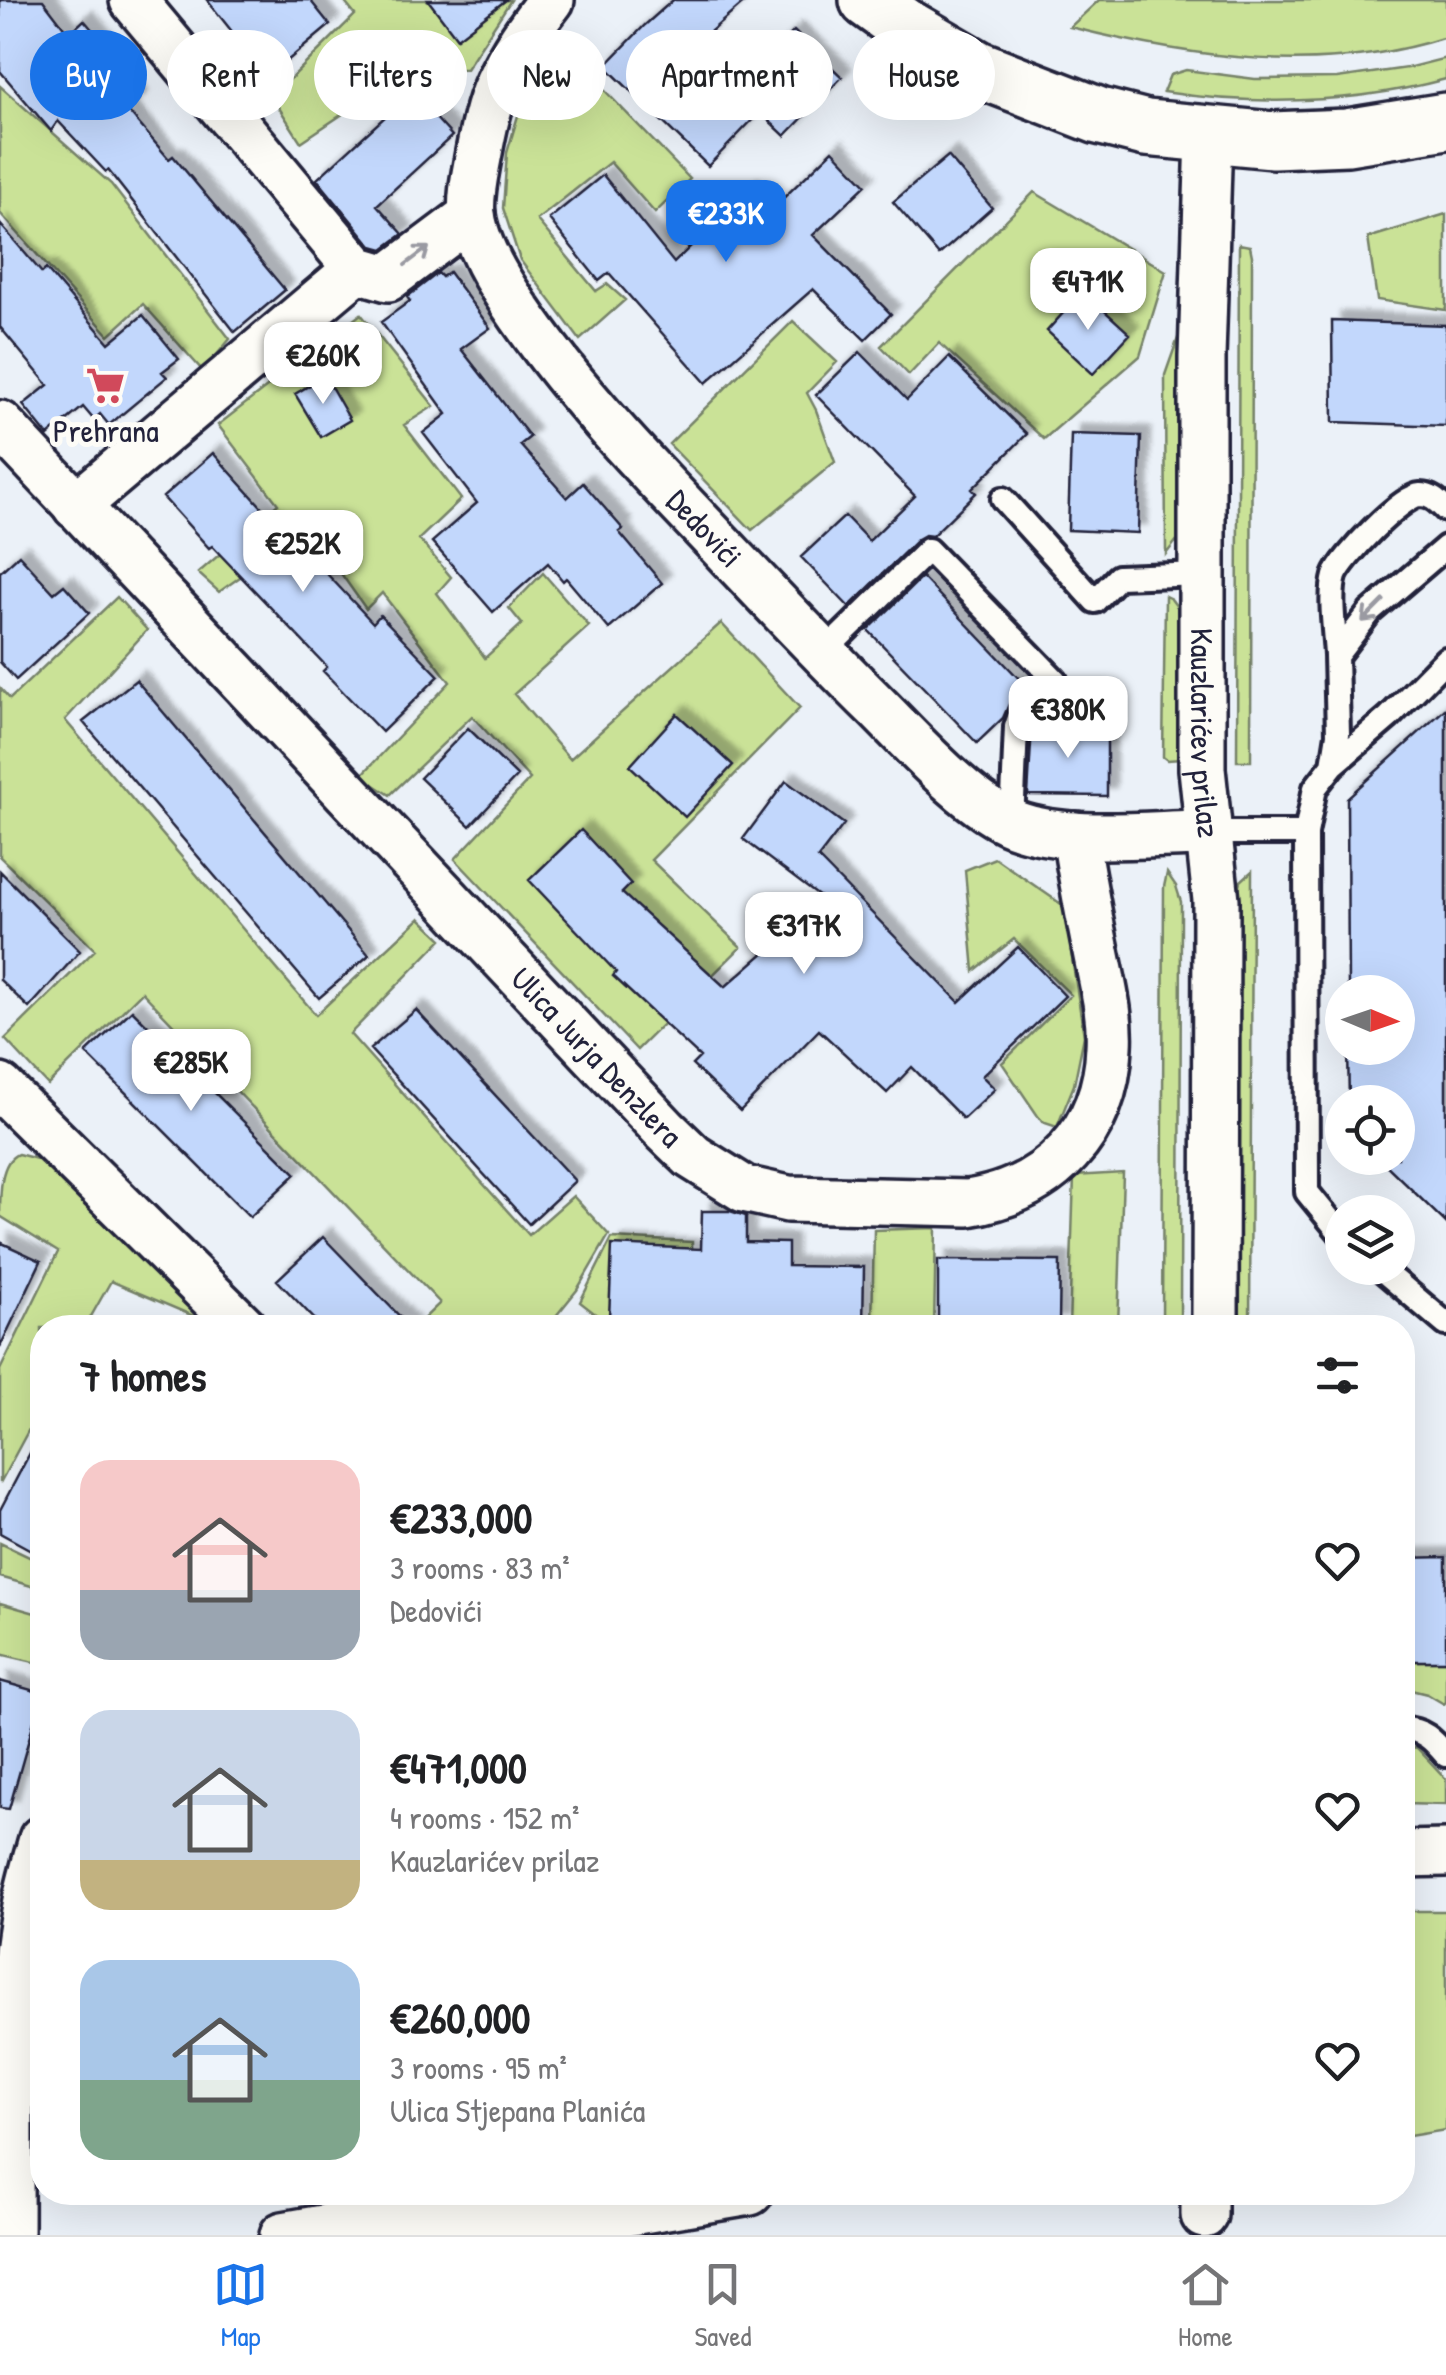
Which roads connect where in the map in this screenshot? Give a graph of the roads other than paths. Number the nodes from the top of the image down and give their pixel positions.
1 (133, 0) edge
2 (551, 0) edge
3 (868, 0) edge
4 (1446, 122) edge
5 (1209, 135) junction
6 (472, 215) junction
7 (357, 269) junction
8 (0, 424) edge
9 (1003, 498) dead end
10 (76, 506) junction
11 (1446, 510) edge
12 (1446, 547) edge
13 (1202, 574) junction
14 (823, 653) junction
15 (1336, 656) junction
16 (1446, 659) edge
17 (1333, 764) junction
18 (1012, 823) junction
19 (1210, 832) junction
20 (1306, 832) junction
21 (1075, 835) junction
22 (4, 1100) edge
23 (1325, 1214) edge
24 (1400, 1285) edge
25 (230, 1315) edge
26 (1215, 1315) edge
27 (1446, 1324) edge
28 (1415, 1731) edge
29 (1446, 1755) edge
30 (1446, 1853) edge
31 (1415, 1854) edge
32 (30, 1884) edge
33 (6, 2068) edge
34 (673, 2205) edge
35 (10, 2235) edge
36 (283, 2235) edge

1 - 7 street
2 - 6 street, Dedovići
3 - 5 street
4 - 5 street
5 - 13 street, Kauzlarićev prilaz
7 -> 6 street
6 - 14 street, Dedovići
7 - 10 street
8 - 10 street, Ulica Jurja Denzlera
9 - 13 lane
10 - 21 street, Ulica Jurja Denzlera
11 - 15 lane
12 -> 15 lane
13 - 19 street, Kauzlarićev prilaz
14 - 18 street, Dedovići
14 - 18 lane
15 - 17 lane
16 - 17 lane
17 - 20 lane
18 - 21 street, Dedovići
19 - 20 lane
19 - 21 street, Dedovići
19 - 26 street, Kauzlarićev prilaz
20 - 23 lane
22 - 25 street
24 - 27 lane
28 - 29 lane
30 - 31 street
32 - 33 street
33 - 35 street
34 - 36 street

